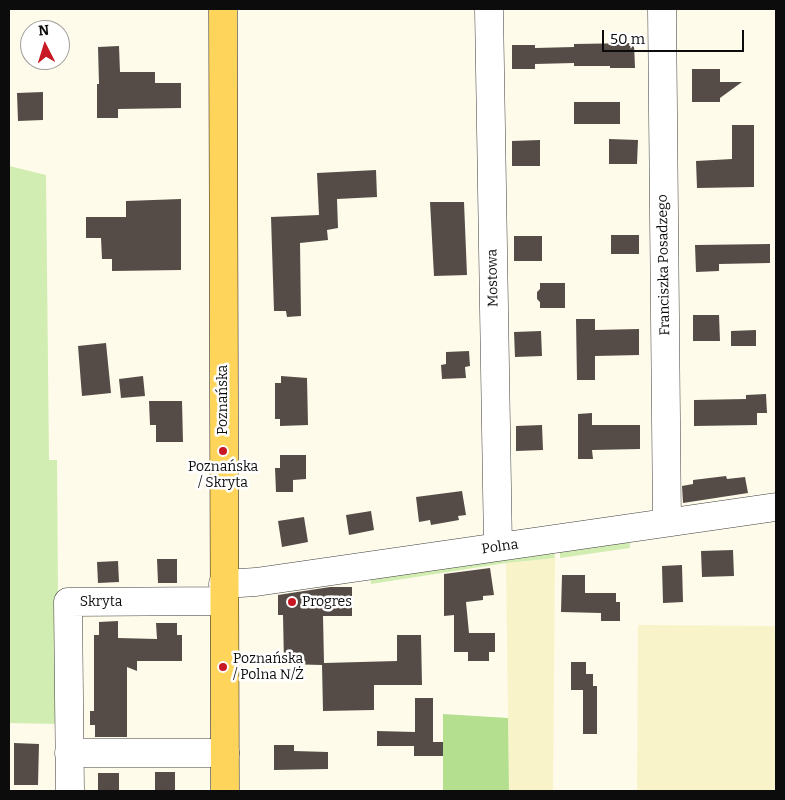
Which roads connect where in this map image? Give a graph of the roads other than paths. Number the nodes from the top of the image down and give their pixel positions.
1 (223, 9) edge
2 (489, 9) edge
3 (662, 9) edge
4 (776, 507) edge
5 (667, 522) junction
6 (498, 547) junction
7 (224, 593) junction
8 (69, 753) junction
9 (225, 753) junction
10 (70, 791) edge
11 (225, 791) edge

1 - 7 main road, Poznańska
2 - 6 street, Mostowa
3 - 5 street, Franciszka Posadzego
4 - 5 street, Polna
5 - 6 street, Polna
6 - 7 street, Polna
7 - 8 street, Skryta
7 - 9 main road, Poznańska
8 - 9 street
8 - 10 street, Skryta
9 - 11 main road, Poznańska

